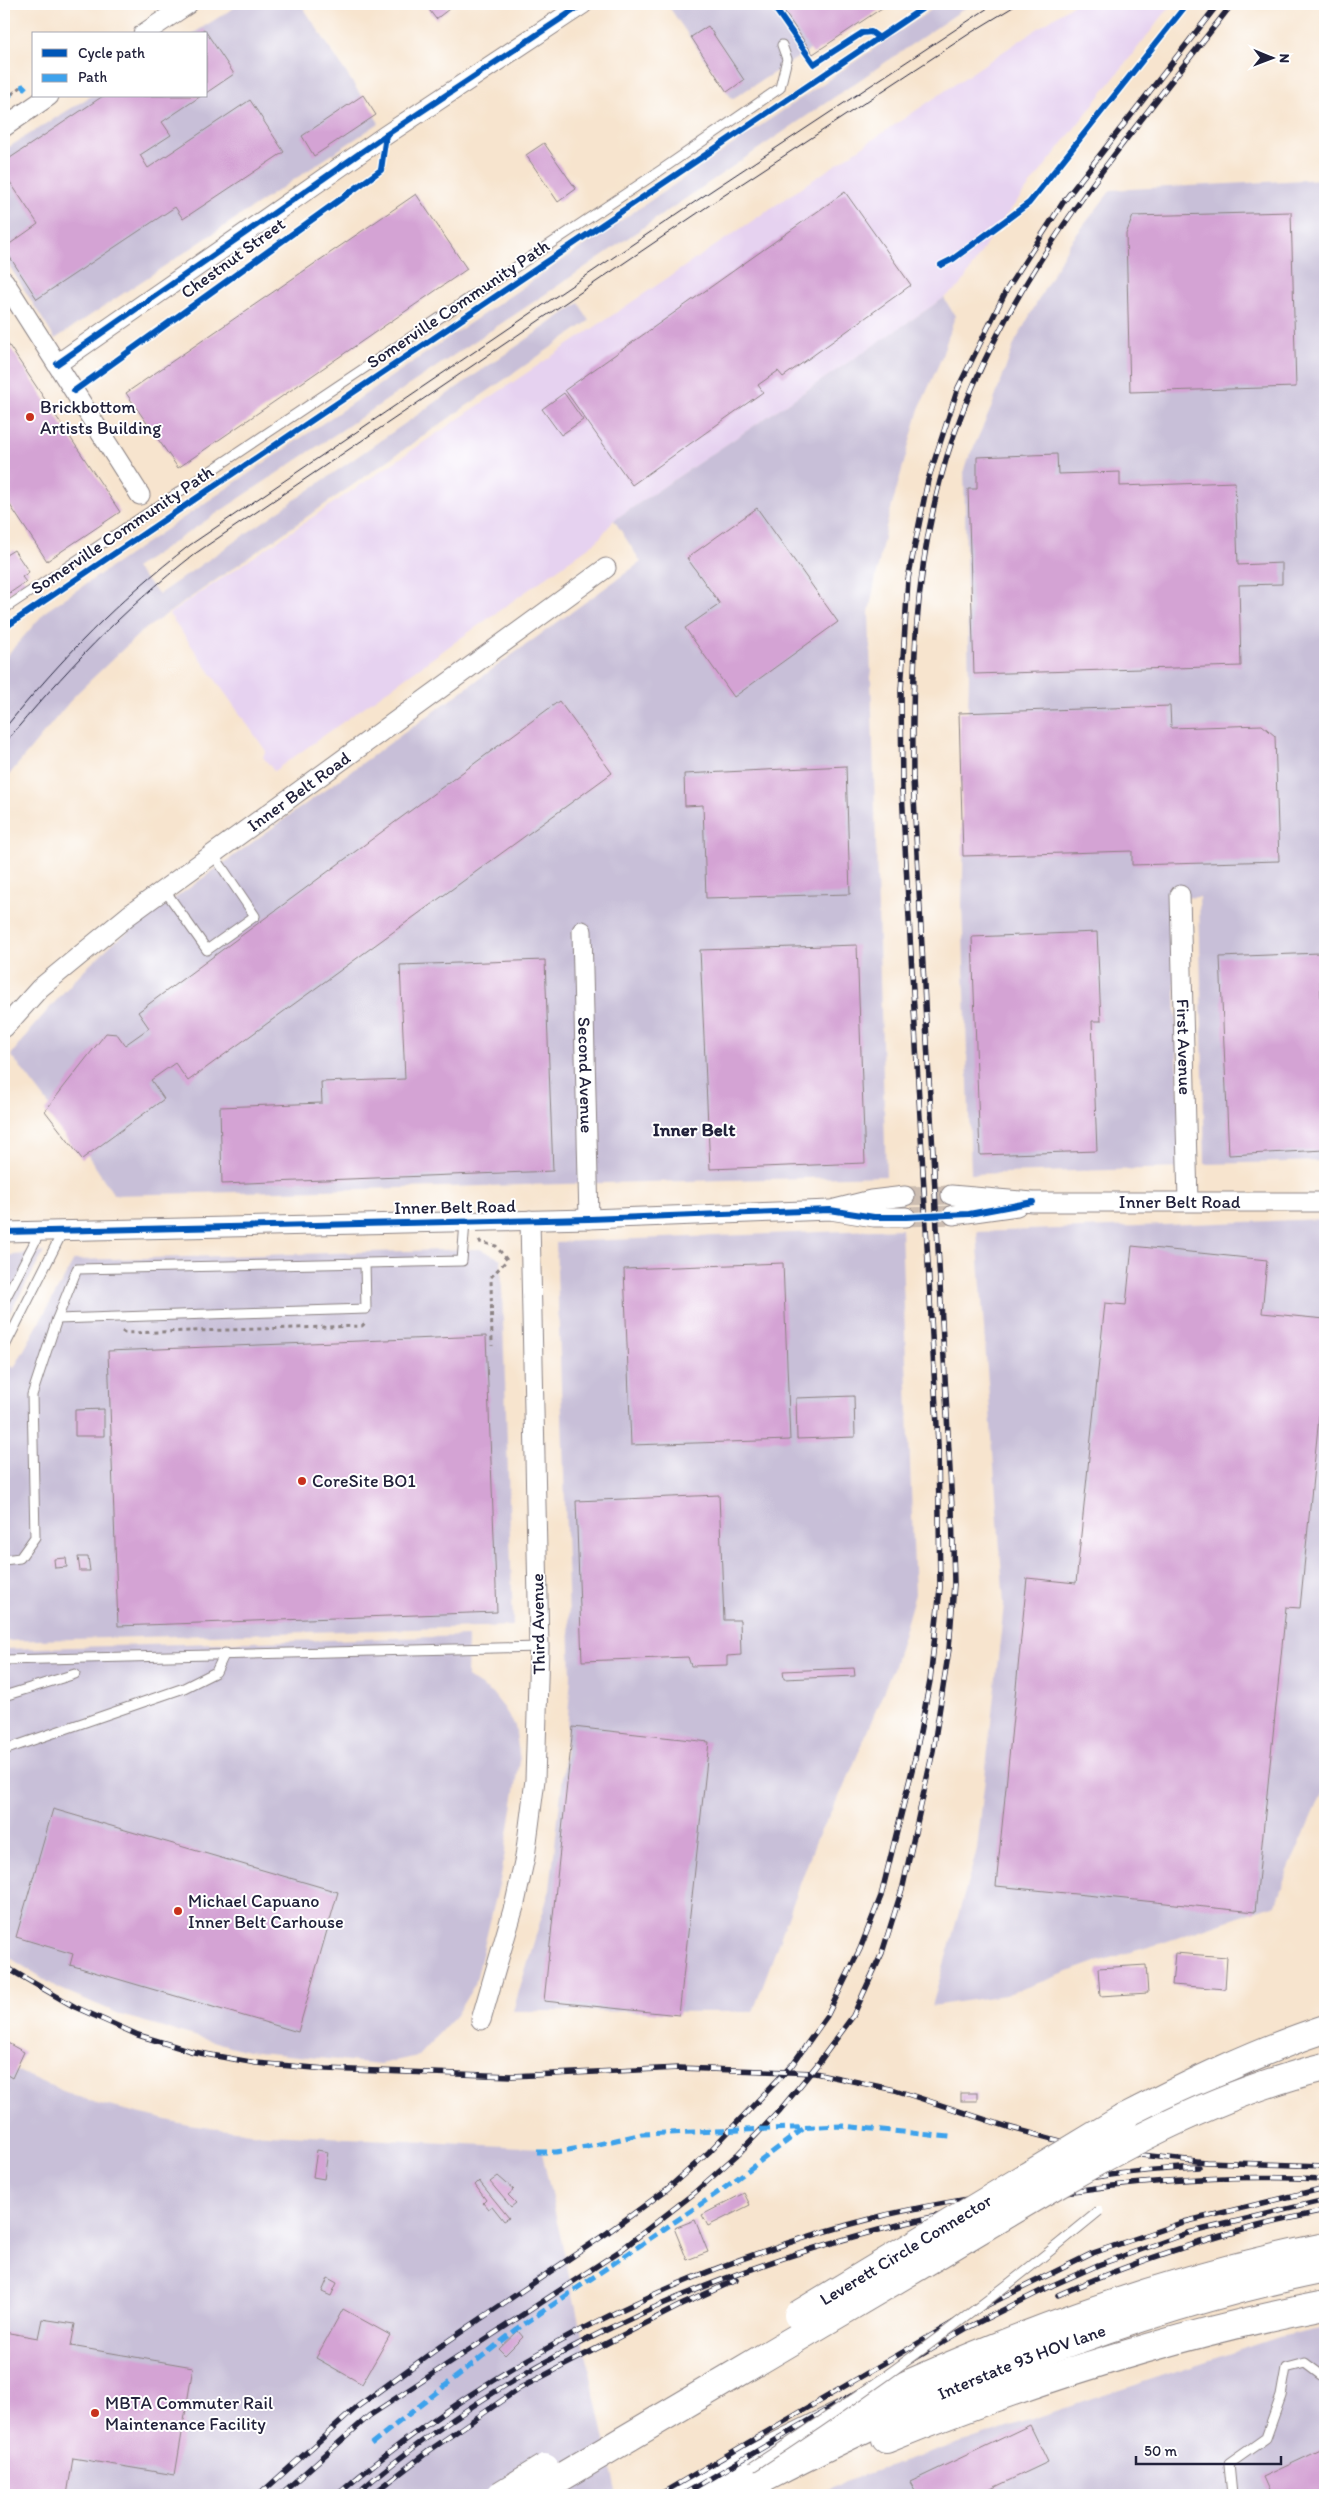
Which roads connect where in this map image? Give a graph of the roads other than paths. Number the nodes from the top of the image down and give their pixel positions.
1 (188, 4) edge
2 (583, 4) edge
3 (146, 32) edge
4 (782, 45) dead end
5 (46, 98) edge
6 (4, 127) edge
7 (4, 281) edge
8 (57, 364) junction
9 (140, 495) dead end
10 (606, 568) dead end
11 (4, 609) edge
12 (213, 854) junction
13 (164, 889) junction
14 (1180, 895) dead end
15 (582, 931) dead end
16 (4, 1028) edge
17 (951, 1195) tunnel mouth
18 (905, 1196) tunnel mouth
19 (1188, 1201) junction
20 (1033, 1202) junction
21 (1325, 1202) edge
22 (830, 1210) junction
23 (952, 1215) tunnel mouth
24 (906, 1217) tunnel mouth
25 (589, 1219) junction
26 (530, 1220) junction
27 (472, 1222) junction
28 (63, 1231) junction
29 (4, 1232) edge
30 (40, 1232) junction
31 (365, 1263) junction
32 (4, 1302) edge
33 (57, 1319) junction
34 (4, 1348) edge
35 (4, 1560) edge
36 (539, 1647) junction
37 (224, 1653) junction
38 (4, 1660) edge
39 (74, 1674) dead end
40 (4, 1696) edge
41 (4, 1750) edge
42 (481, 2020) dead end
43 (1325, 2030) edge
44 (1325, 2067) edge
45 (1099, 2211) dead end
46 (1325, 2247) edge
47 (1325, 2253) edge
48 (1325, 2269) edge
49 (1325, 2305) edge
50 (1325, 2378) edge
51 (752, 2481) edge
52 (501, 2495) edge
53 (531, 2495) edge
54 (685, 2495) edge
55 (698, 2495) edge
56 (724, 2495) edge
57 (732, 2495) edge
58 (1232, 2495) edge

1 - 3 street
2 - 8 street, Chestnut Street
4 - 11 lane
5 - 6 street
7 - 8 street
8 - 9 street
10 - 12 street, Inner Belt Road
12 - 13 street, Inner Belt Road
12 - 13 lane
13 - 16 street, Inner Belt Road
14 - 19 street, First Avenue
15 - 25 street, Second Avenue
17 - 20 street, Inner Belt Road
18 - 22 street, Inner Belt Road
19 - 20 street, Inner Belt Road
19 - 21 street, Inner Belt Road
20 - 23 street, Inner Belt Road
22 - 24 street, Inner Belt Road
22 - 25 street, Inner Belt Road
25 - 26 street, Inner Belt Road
26 - 27 street, Inner Belt Road
26 - 36 street, Third Avenue
27 - 28 street, Inner Belt Road
27 - 31 lane
28 - 30 street, Inner Belt Road
28 - 34 lane
29 - 30 street, Inner Belt Road
30 - 32 lane
31 - 33 lane
31 - 33 lane
33 - 35 lane
36 - 37 lane
36 - 42 street, Third Avenue
37 - 38 lane
37 - 41 lane
39 - 40 lane
43 - 52 highway, Leverett Circle Connector, bridge
44 - 53 highway, Leverett Circle Connector, bridge
45 - 51 lane, bridge
46 - 54 highway, bridge
47 - 51 highway, bridge
48 - 51 highway, Interstate 93 HOV lane
49 - 51 highway
50 - 58 lane
51 - 55 highway
51 - 56 highway
51 - 57 highway, Interstate 93 HOV lane

